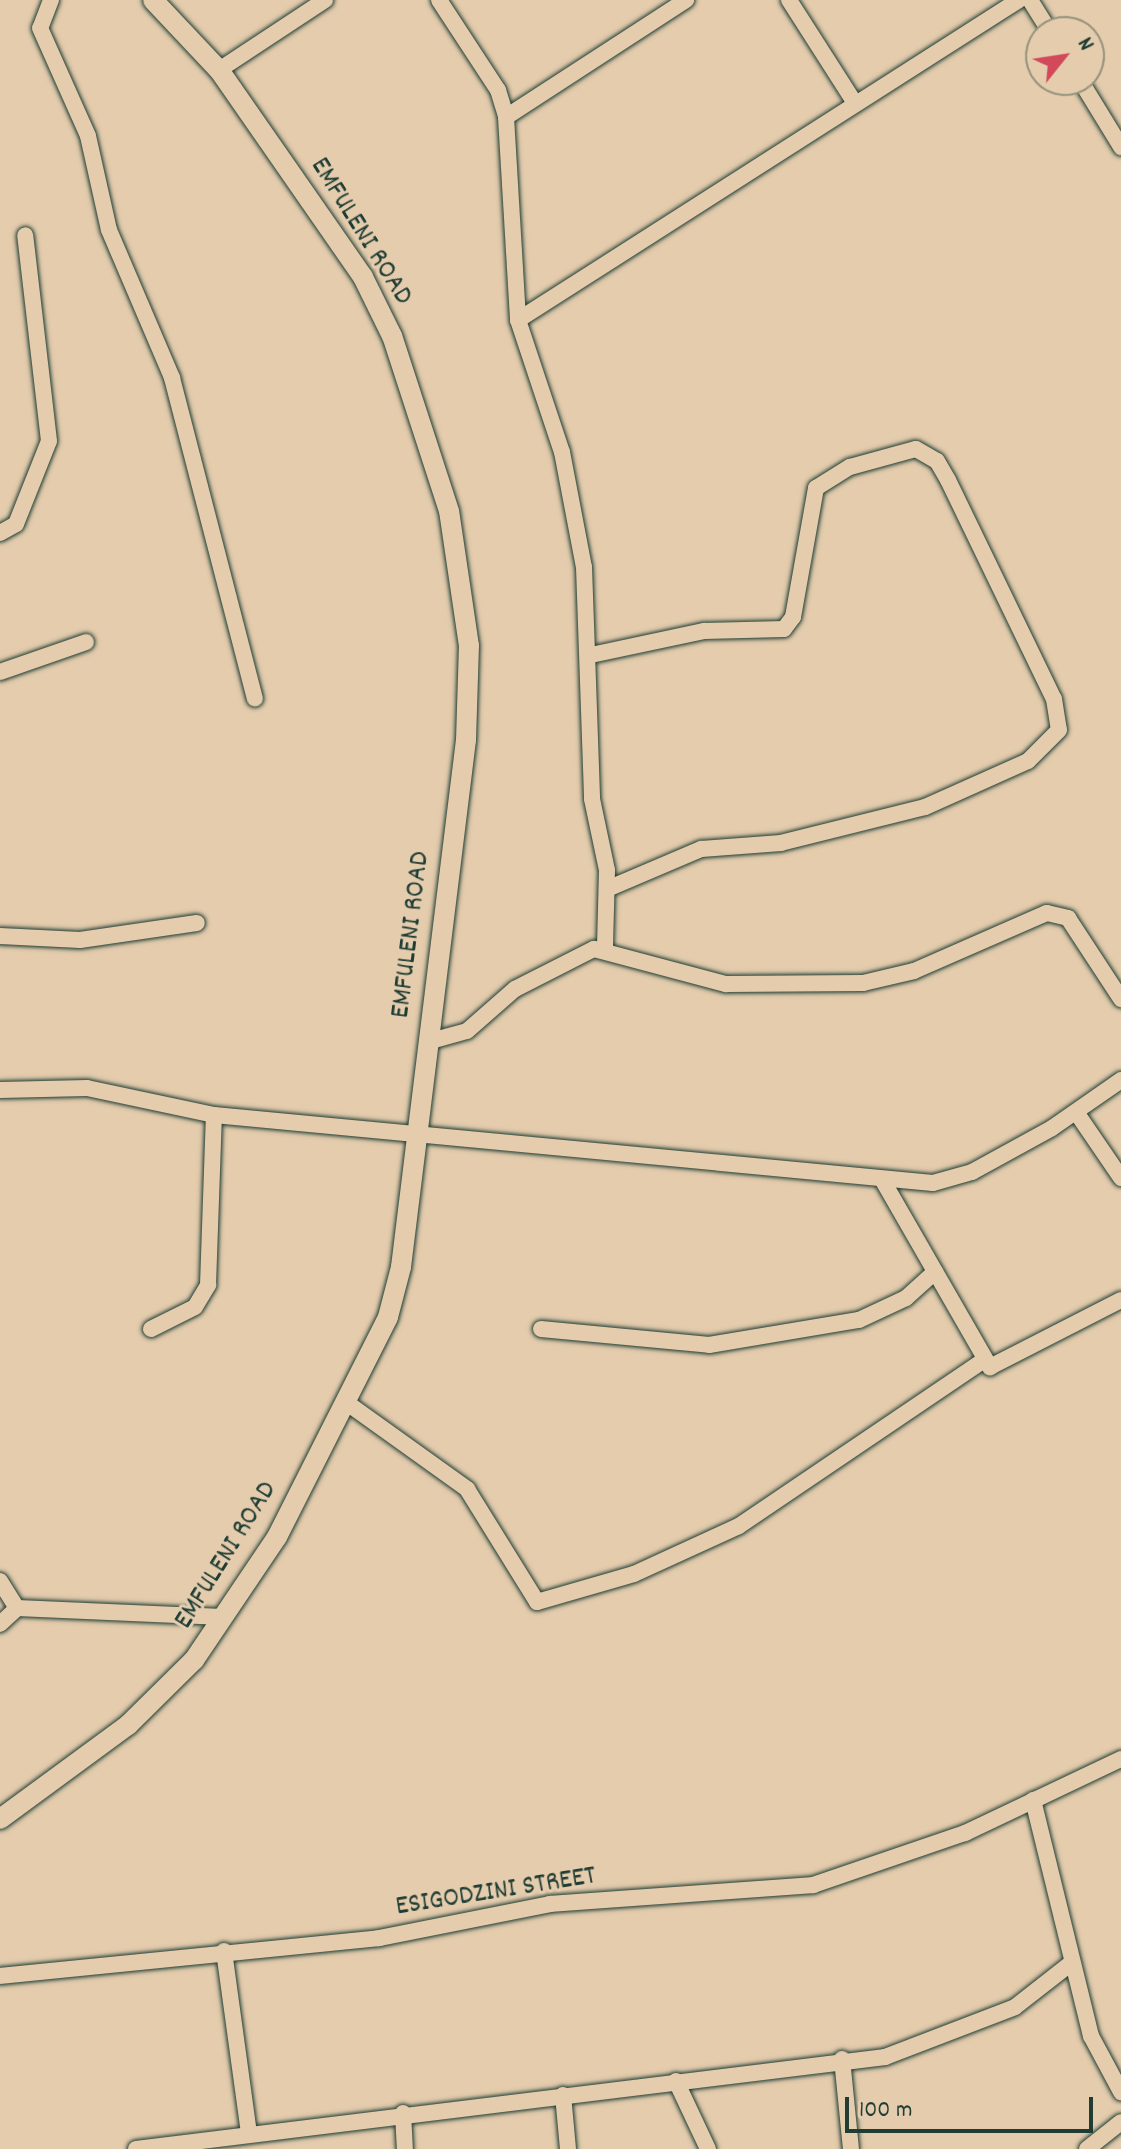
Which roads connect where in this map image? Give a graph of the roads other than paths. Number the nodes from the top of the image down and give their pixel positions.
1 (51, 0) edge
2 (153, 0) edge
3 (325, 0) edge
4 (439, 0) edge
5 (686, 0) edge
6 (789, 0) edge
7 (1019, 0) edge
8 (219, 70) junction
9 (1090, 96) edge
10 (853, 100) junction
11 (506, 117) junction
12 (1121, 147) edge
13 (25, 235) dead end
14 (518, 320) junction
15 (0, 533) edge
16 (86, 642) dead end
17 (591, 655) junction
18 (0, 672) edge
19 (255, 698) dead end
20 (607, 889) junction
21 (197, 923) dead end
22 (0, 936) edge
23 (605, 949) junction
24 (1121, 999) edge
25 (427, 1042) junction
26 (1121, 1080) edge
27 (0, 1090) edge
28 (1076, 1112) junction
29 (214, 1115) junction
30 (414, 1131) junction
31 (1121, 1178) edge
32 (883, 1181) junction
33 (935, 1272) junction
34 (1121, 1300) edge
35 (151, 1329) dead end
36 (541, 1329) dead end
37 (983, 1361) junction
38 (347, 1403) junction
39 (0, 1581) edge
40 (17, 1608) junction
41 (223, 1617) junction
42 (0, 1624) edge
43 (1121, 1759) edge
44 (1033, 1800) junction
45 (0, 1819) edge
46 (224, 1951) junction
47 (1070, 1964) junction
48 (0, 1976) edge
49 (842, 2059) junction
50 (676, 2081) junction
51 (1121, 2092) edge
52 (563, 2095) junction
53 (403, 2113) junction
54 (1121, 2122) edge
55 (249, 2133) junction
56 (136, 2149) edge
57 (405, 2149) edge
58 (568, 2149) edge
59 (708, 2149) edge
60 (851, 2149) edge
61 (1087, 2149) edge

1 - 19 street
2 - 8 street, EMFULENI ROAD
3 - 8 street
4 - 11 street
5 - 11 street
6 - 10 street
7 - 10 street
8 - 25 street, EMFULENI ROAD
9 - 12 street
10 - 14 street
11 - 14 street
13 - 15 street
14 - 17 street
16 - 18 street
17 - 20 street
17 - 20 street
20 - 23 street
21 - 22 street
23 - 24 street
23 - 25 street
25 - 30 street, EMFULENI ROAD
26 - 28 street
27 - 29 street
28 - 31 street
28 - 32 street
29 - 30 street
29 - 35 street
30 - 32 street
30 - 38 street, EMFULENI ROAD
32 - 33 street
33 - 36 street
33 - 37 street
34 - 37 street
37 - 38 street
38 - 41 street, EMFULENI ROAD
39 - 40 street
40 - 41 street
40 - 42 street
41 - 45 street, EMFULENI ROAD
43 - 44 street, ESIGODZINI STREET
44 - 46 street, ESIGODZINI STREET
44 - 47 street
46 - 48 street, ESIGODZINI STREET
46 - 55 street
47 - 49 street
47 - 51 street
49 - 50 street
49 - 60 street
50 - 52 street
50 - 59 street
52 - 53 street
52 - 58 street
53 - 55 street
53 - 57 street
54 - 61 street
55 - 56 street

